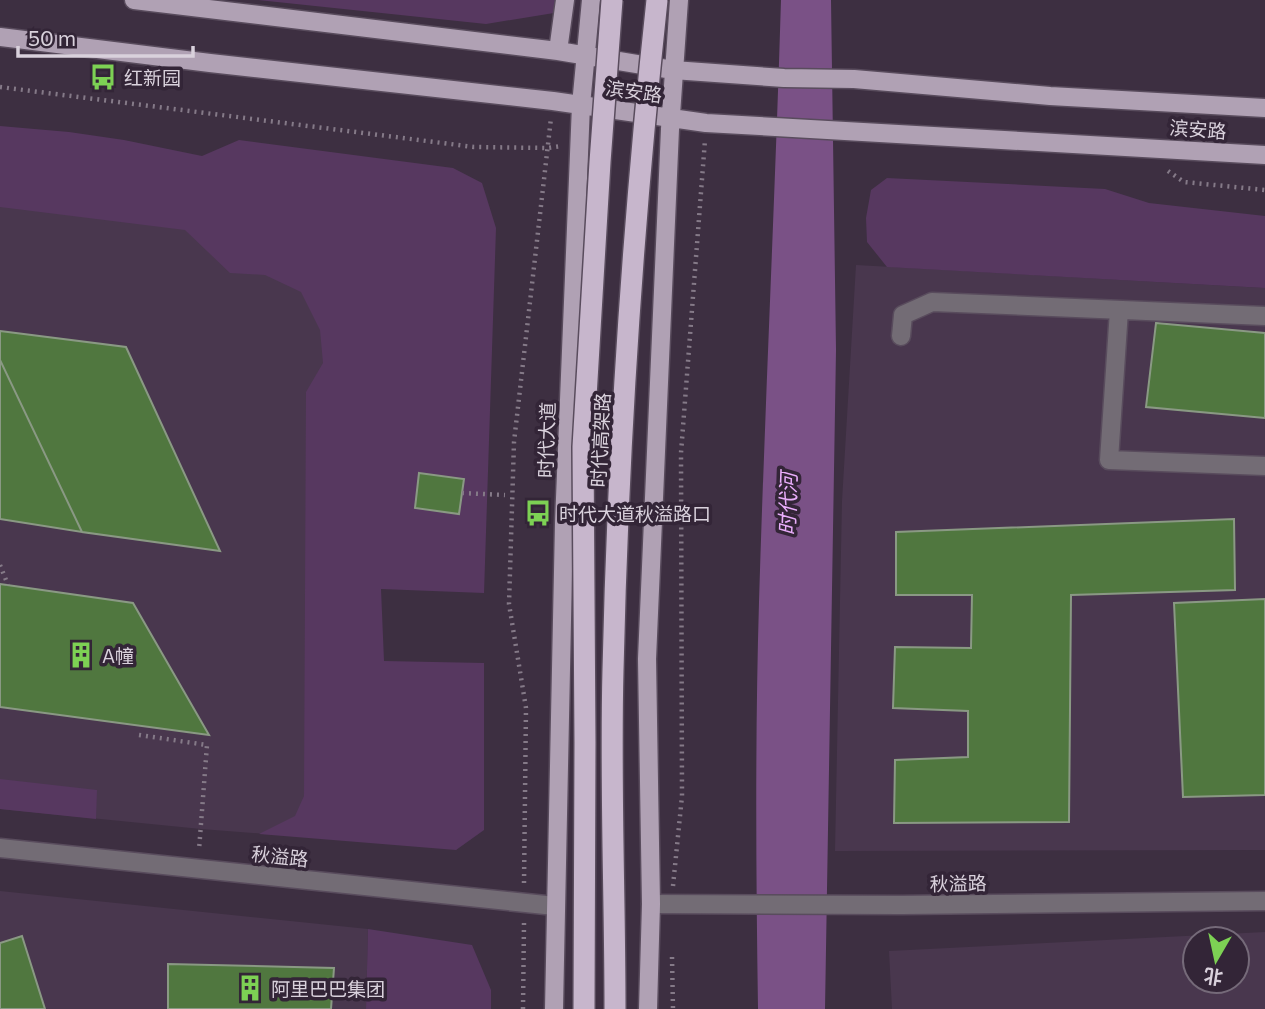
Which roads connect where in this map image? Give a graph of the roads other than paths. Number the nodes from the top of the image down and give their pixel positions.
1 (134, 0) edge
2 (565, 0) edge
3 (591, 0) edge
4 (612, 0) edge
5 (657, 0) edge
6 (679, 0) edge
7 (0, 37) edge
8 (558, 51) junction
9 (584, 55) junction
10 (673, 70) junction
11 (581, 105) junction
12 (1265, 108) edge
13 (670, 118) junction
14 (1265, 155) edge
15 (1119, 310) junction
16 (1265, 316) edge
17 (901, 335) dead end
18 (1265, 466) edge
19 (0, 848) edge
20 (1265, 901) edge
21 (651, 904) junction
22 (555, 906) junction
23 (554, 1009) edge
24 (584, 1009) edge
25 (615, 1009) edge
26 (648, 1009) edge

1 - 8 main road, 滨安路
2 - 8 main road
3 - 9 main road, 时代大道
4 - 24 highway, 时代高架路, bridge
5 - 25 highway, 时代高架路, bridge
6 - 10 main road
7 - 11 main road, 滨安路
8 - 9 main road, 滨安路
9 - 10 main road, 滨安路
9 - 11 main road, 时代大道
10 - 12 main road, 滨安路
10 - 13 main road
11 - 13 main road, 滨安路
11 - 22 main road, 时代大道
13 - 14 main road, 滨安路
13 - 21 main road
15 - 16 street
15 - 17 street
15 - 18 street
19 - 22 street, 秋溢路
20 - 21 street, 秋溢路
21 - 26 main road
22 - 23 main road, 时代大道

